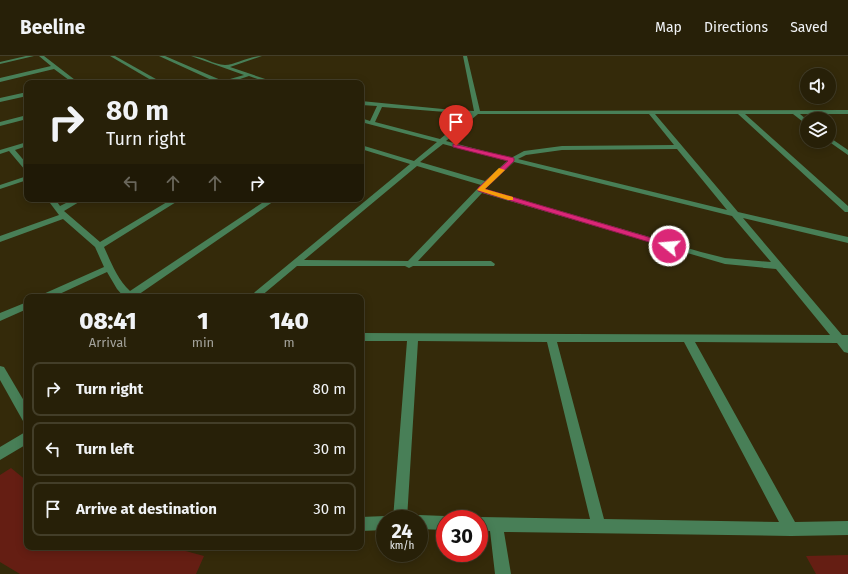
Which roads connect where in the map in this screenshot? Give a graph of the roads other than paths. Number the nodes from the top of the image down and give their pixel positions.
1 (32, 56) edge
2 (42, 56) edge
3 (112, 56) edge
4 (160, 56) edge
5 (193, 56) edge
6 (260, 56) edge
7 (465, 56) edge
8 (0, 63) edge
9 (55, 67) junction
10 (224, 67) junction
11 (248, 75) junction
12 (0, 80) edge
13 (70, 80) edge
14 (155, 80) edge
15 (216, 80) edge
16 (232, 80) edge
17 (264, 80) edge
18 (24, 95) edge
19 (0, 100) edge
20 (364, 104) edge
21 (380, 106) junction
22 (478, 112) junction
23 (740, 112) junction
24 (794, 112) junction
25 (848, 112) edge
26 (651, 113) junction
27 (800, 117) edge
28 (24, 118) edge
29 (364, 121) edge
30 (372, 123) junction
31 (0, 124) edge
32 (441, 142) junction
33 (836, 144) edge
34 (24, 145) edge
35 (680, 147) junction
36 (364, 148) edge
37 (11, 149) junction
38 (0, 152) edge
39 (848, 153) edge
40 (512, 160) junction
41 (416, 164) junction
42 (24, 165) edge
43 (24, 179) edge
44 (0, 187) edge
45 (484, 187) junction
46 (53, 202) edge
47 (76, 202) edge
48 (172, 202) edge
49 (269, 202) edge
50 (848, 210) edge
51 (62, 213) junction
52 (736, 215) junction
53 (0, 239) edge
54 (848, 240) edge
55 (99, 246) junction
56 (296, 263) junction
57 (409, 264) junction
58 (491, 264) dead end
59 (779, 266) junction
60 (109, 268) junction
61 (51, 294) edge
62 (127, 294) edge
63 (132, 294) edge
64 (258, 294) edge
65 (24, 305) edge
66 (0, 317) edge
67 (364, 337) edge
68 (413, 338) junction
69 (552, 338) junction
70 (688, 339) junction
71 (844, 339) edge
72 (848, 349) edge
73 (0, 370) edge
74 (24, 413) edge
75 (24, 439) edge
76 (0, 454) edge
77 (401, 510) edge
78 (376, 523) edge
79 (364, 524) edge
80 (488, 524) edge
81 (496, 524) junction
82 (598, 526) junction
83 (848, 528) edge
84 (791, 530) junction
85 (503, 574) edge

1 - 8 street
2 - 9 street
3 - 14 street
4 - 15 street
5 - 10 street
6 - 10 street
7 - 22 street
9 - 12 street
9 - 13 street
10 - 11 street
11 - 16 street
11 - 17 street
18 - 19 street
20 - 21 street
21 - 22 street
21 - 30 street
22 - 26 street
22 - 32 street
23 - 24 street
23 - 26 street
23 - 50 street
24 - 25 street
24 - 27 street
26 - 35 street
28 - 31 street
29 - 30 street
30 - 32 street
32 - 40 street
32 - 41 street
33 - 39 street
34 - 37 street
35 - 40 street
35 - 52 street
36 - 41 street
37 - 38 street
37 - 42 street
40 - 45 street
40 - 52 street
41 - 45 street
41 - 56 street
43 - 44 street
45 - 57 street
45 - 59 street
46 - 51 street
47 - 51 street
48 - 55 street
49 - 63 street
51 - 53 street
51 - 55 street
52 - 54 street
52 - 59 street
55 - 60 street
56 - 57 street
56 - 64 street
57 - 58 street
59 - 71 street
60 - 61 street
60 - 62 street
65 - 66 street
67 - 68 street
68 - 69 street
68 - 77 street
69 - 70 street
69 - 82 street
70 - 71 street
70 - 84 street
71 - 72 street
73 - 74 street
75 - 76 street
78 - 79 street
80 - 81 street
81 - 82 street
81 - 85 street
82 - 84 street
83 - 84 street

